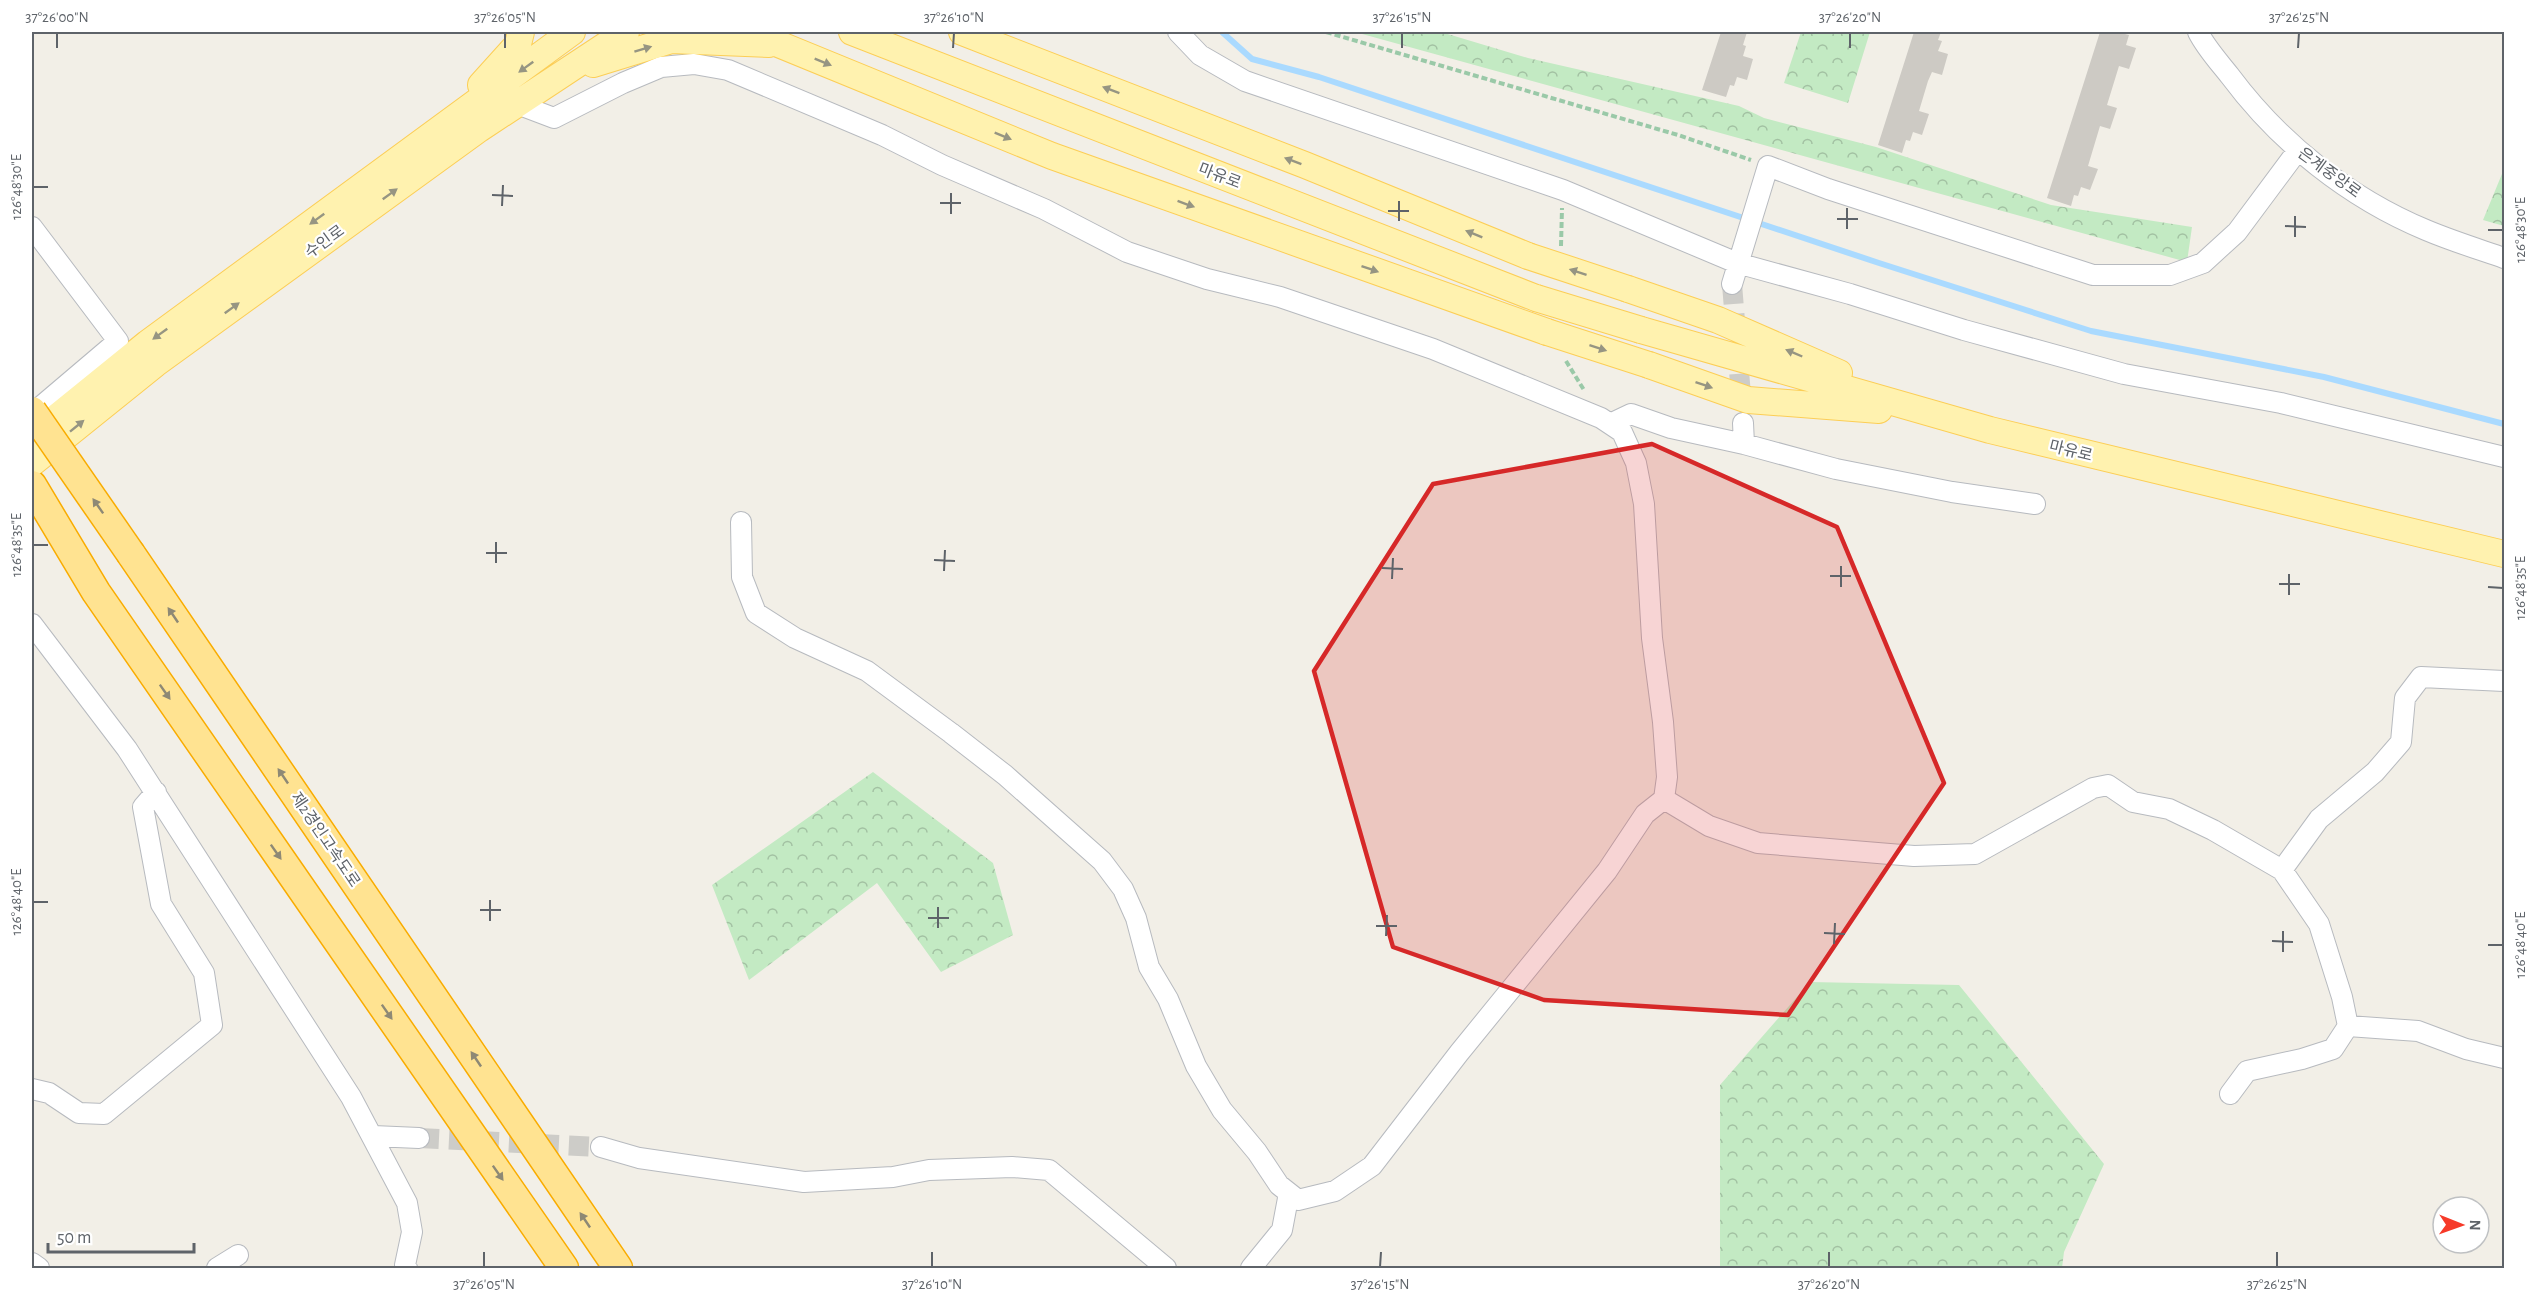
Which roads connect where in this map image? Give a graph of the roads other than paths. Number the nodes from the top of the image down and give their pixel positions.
1 (521, 32) edge
2 (572, 32) edge
3 (626, 32) edge
4 (749, 32) edge
5 (852, 32) edge
6 (962, 32) edge
7 (1178, 32) edge
8 (2198, 32) edge
9 (779, 44) junction
10 (567, 72) junction
11 (517, 104) junction
12 (433, 135) junction
13 (2298, 150) junction
14 (32, 227) edge
15 (2505, 258) edge
16 (1738, 259) junction
17 (1732, 284) tunnel mouth
18 (32, 412) edge
19 (1933, 414) junction
20 (1743, 423) tunnel mouth
21 (1610, 424) junction
22 (32, 436) edge
23 (1744, 444) junction
24 (2505, 458) edge
25 (32, 463) edge
26 (32, 485) edge
27 (2035, 504) dead end
28 (741, 522) dead end
29 (2505, 554) edge
30 (32, 624) edge
31 (2505, 681) edge
32 (156, 792) junction
33 (1664, 799) junction
34 (2282, 870) junction
35 (2348, 1026) junction
36 (2505, 1058) edge
37 (32, 1089) edge
38 (2230, 1094) dead end
39 (373, 1136) junction
40 (419, 1138) tunnel mouth
41 (601, 1147) tunnel mouth
42 (1289, 1193) junction
43 (238, 1255) dead end
44 (32, 1263) edge
45 (39, 1269) edge
46 (217, 1269) edge
47 (407, 1269) edge
48 (564, 1269) edge
49 (618, 1269) edge
50 (1166, 1269) edge
51 (1251, 1269) edge

1 - 12 main road
2 -> 12 main road, 수인로
3 - 10 main road, 수인로
4 - 9 main road
5 - 19 main road, 마유로, bridge
19 -> 6 main road, bridge
7 - 16 street
8 - 13 street, 은계중앙로
10 -> 9 main road
9 -> 19 main road, bridge
10 - 11 main road, 수인로
11 - 21 street
25 -> 11 main road, 수인로
12 -> 22 main road, 수인로
13 - 15 street, 은계중앙로
13 - 16 street
14 - 18 street
16 - 17 street
16 - 24 street
49 -> 18 highway, 제2경인고속도로, bridge
19 - 29 main road, 마유로
20 - 23 street
21 - 23 street
21 - 33 street
23 - 27 street
26 -> 48 highway
28 - 42 street
30 - 32 street
31 - 34 street
32 - 37 street
32 - 39 street
33 - 34 street
33 - 42 street
34 - 35 street
35 - 36 street
35 - 38 street
39 - 40 street
39 - 47 street
41 - 50 street
42 - 51 street
43 - 46 street
44 - 45 street

